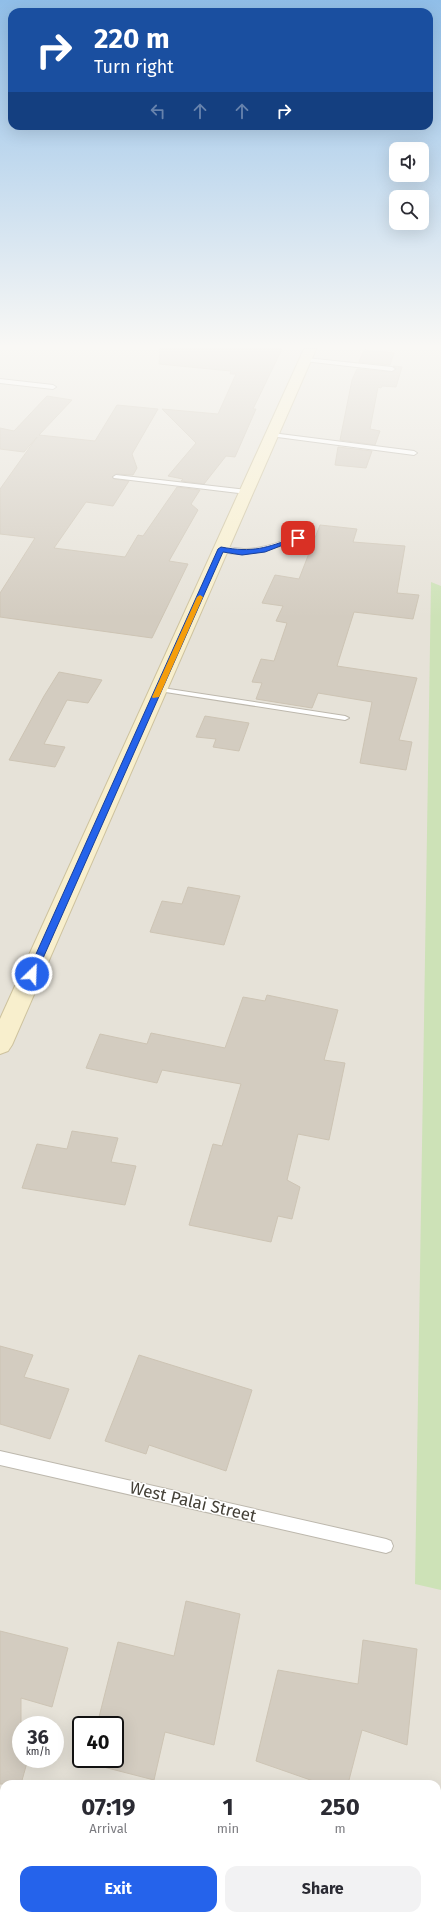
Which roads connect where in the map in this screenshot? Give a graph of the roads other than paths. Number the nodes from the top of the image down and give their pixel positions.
1 (271, 439) edge
2 (294, 439) edge
3 (414, 453) dead end
4 (116, 477) dead end
5 (247, 492) junction
6 (298, 538) dead end
7 (221, 549) junction
8 (159, 689) junction
9 (345, 718) dead end
10 (0, 1045) edge
11 (0, 1458) edge
12 (386, 1546) dead end

1 - 5 street
2 - 3 lane
4 - 5 lane
5 - 7 street
6 - 7 lane
7 - 8 street
8 - 9 lane
8 - 10 street
11 - 12 lane, West Palai Street

